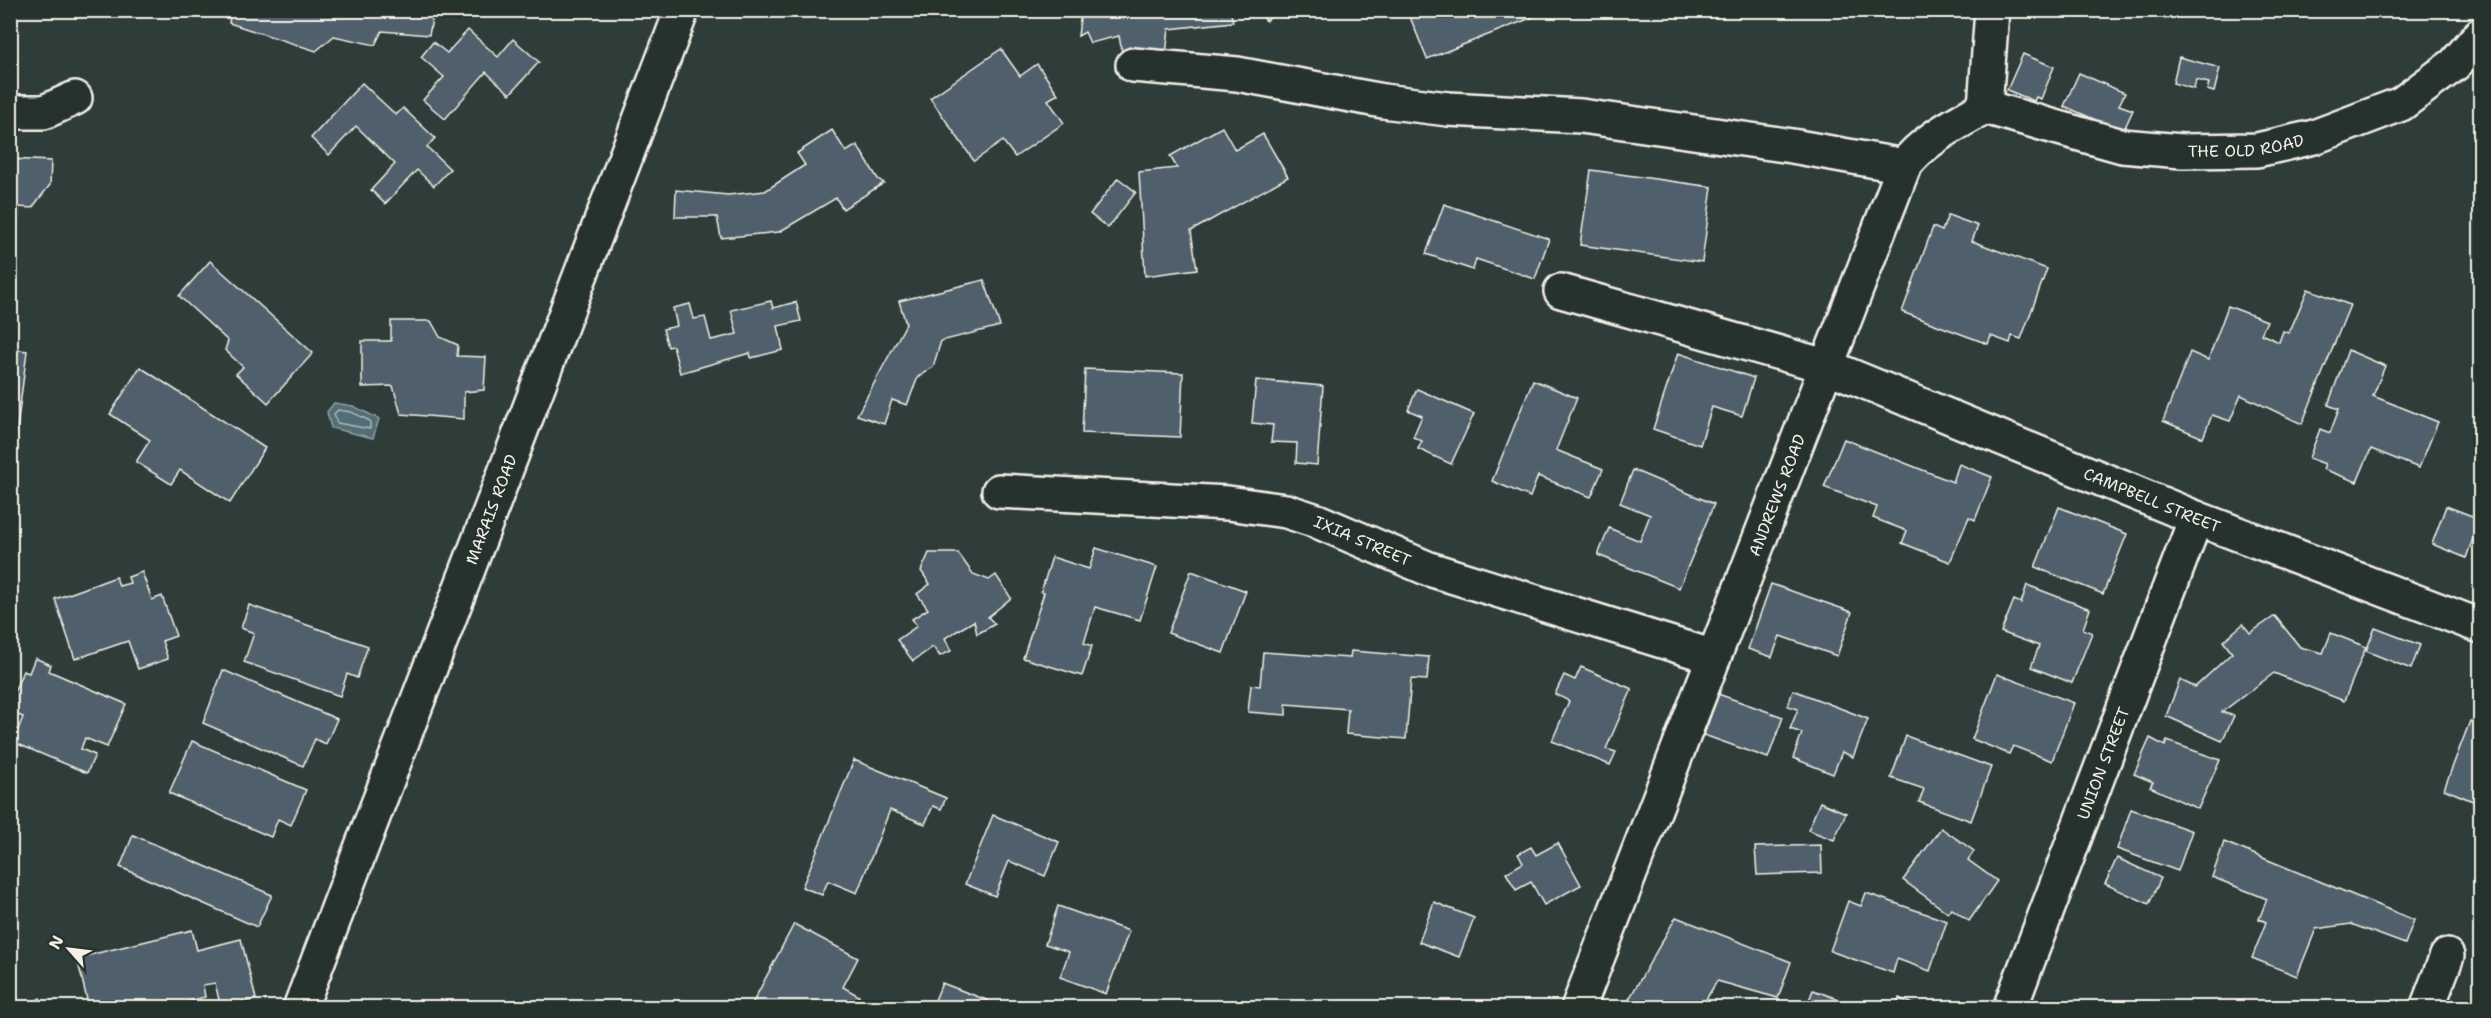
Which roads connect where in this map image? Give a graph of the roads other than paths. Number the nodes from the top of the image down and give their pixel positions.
1 (682, 10) edge
2 (1992, 10) edge
3 (2481, 35) edge
4 (1132, 65) dead end
5 (75, 98) dead end
6 (1985, 107) junction
7 (10, 112) edge
8 (1904, 166) junction
9 (1561, 291) dead end
10 (1829, 367) junction
11 (999, 491) dead end
12 (2196, 518) junction
13 (2481, 626) edge
14 (1714, 657) junction
15 (2447, 956) dead end
16 (300, 1008) edge
17 (1578, 1008) edge
18 (2010, 1008) edge
19 (2427, 1008) edge

1 - 16 street, MARAIS ROAD
2 - 6 street
3 - 6 street, THE OLD ROAD
4 - 8 street
5 - 7 street
6 - 8 street, ANDREWS ROAD
8 - 10 street, ANDREWS ROAD
9 - 10 street, CAMPBELL STREET
10 - 12 street, CAMPBELL STREET
10 - 14 street, ANDREWS ROAD
11 - 14 street, IXIA STREET
12 - 13 street, CAMPBELL STREET
12 - 18 street, UNION STREET
14 - 17 street, ANDREWS ROAD
15 - 19 street

